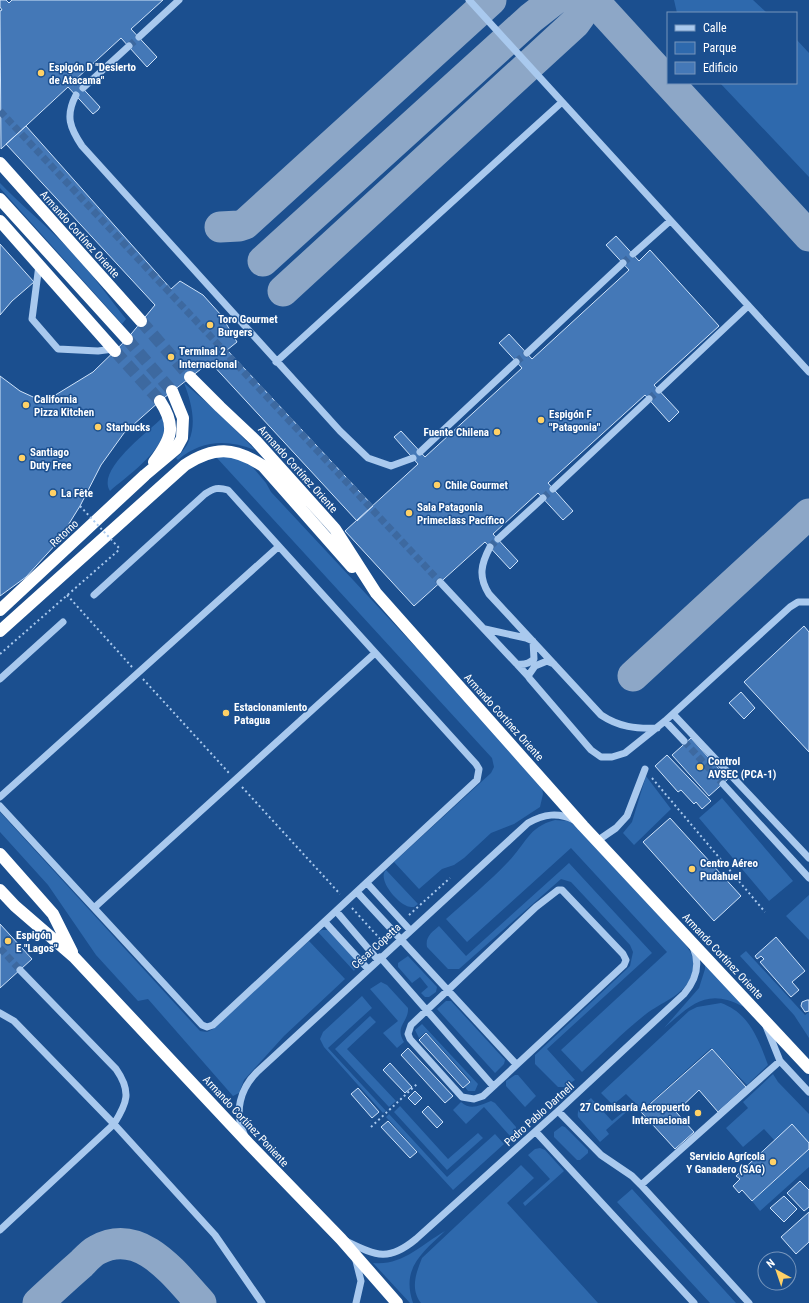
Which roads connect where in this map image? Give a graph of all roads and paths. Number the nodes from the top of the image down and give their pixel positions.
1 (178, 0) edge
2 (469, 0) edge
3 (139, 37) tunnel mouth
4 (129, 46) tunnel mouth
5 (83, 88) dead end
6 (76, 95) dead end
7 (562, 102) junction
8 (0, 163) edge
9 (0, 199) edge
10 (670, 221) junction
11 (0, 222) edge
12 (633, 254) tunnel mouth
13 (623, 263) tunnel mouth
14 (39, 265) junction
15 (748, 306) junction
16 (141, 322) tunnel mouth
17 (127, 339) tunnel mouth
18 (114, 350) joint
19 (526, 353) tunnel mouth
20 (276, 362) junction
21 (516, 362) tunnel mouth
22 (809, 372) edge
23 (190, 377) tunnel mouth
24 (172, 390) tunnel mouth
25 (659, 390) tunnel mouth
26 (649, 399) tunnel mouth
27 (160, 401) tunnel mouth
28 (420, 452) dead end
29 (413, 458) dead end
30 (146, 475) junction
31 (553, 489) tunnel mouth
32 (543, 498) tunnel mouth
33 (80, 506) dead end
34 (498, 539) tunnel mouth
35 (278, 547) junction
36 (490, 547) tunnel mouth
37 (440, 582) tunnel mouth
38 (376, 593) junction
39 (67, 595) junction
40 (94, 595) dead end
41 (809, 602) edge
42 (0, 610) edge
43 (63, 622) dead end
44 (485, 629) junction
45 (0, 631) edge
46 (533, 641) junction
47 (375, 653) junction
48 (0, 654) edge
49 (517, 664) junction
50 (554, 664) junction
51 (138, 673) junction
52 (528, 676) junction
53 (0, 679) edge
54 (673, 714) junction
55 (665, 721) junction
56 (657, 728) junction
57 (684, 741) tunnel mouth
58 (645, 769) joint
59 (236, 780) junction
60 (723, 784) tunnel mouth
61 (0, 797) edge
62 (755, 802) junction
63 (0, 806) edge
64 (756, 820) junction
65 (583, 826) junction
66 (778, 826) junction
67 (597, 842) junction
68 (0, 854) edge
69 (809, 858) edge
70 (450, 878) dead end
71 (809, 878) edge
72 (367, 883) junction
73 (0, 890) edge
74 (357, 892) junction
75 (346, 902) junction
76 (95, 907) junction
77 (336, 912) junction
78 (765, 912) dead end
79 (325, 922) junction
80 (402, 922) junction
81 (410, 930) junction
82 (392, 931) junction
83 (683, 931) junction
84 (400, 939) junction
85 (74, 957) junction
86 (379, 959) junction
87 (368, 969) junction
88 (20, 970) tunnel mouth
89 (447, 991) junction
90 (425, 1010) junction
91 (0, 1012) edge
92 (761, 1015) junction
93 (780, 1061) junction
94 (516, 1064) junction
95 (809, 1068) edge
96 (417, 1084) dead end
97 (493, 1086) junction
98 (809, 1092) edge
99 (558, 1111) junction
100 (114, 1124) junction
101 (371, 1127) dead end
102 (536, 1132) junction
103 (250, 1145) junction
104 (640, 1185) junction
105 (0, 1230) edge
106 (341, 1239) junction
107 (352, 1252) junction
108 (262, 1303) edge
109 (356, 1303) edge
110 (398, 1303) edge
111 (694, 1303) edge
112 (748, 1303) edge

1 - 3 street
2 - 7 street
4 - 5 street
6 - 20 street
7 - 10 street
7 - 20 street
8 - 16 highway, Armando Cortínez Oriente
9 - 17 highway
10 - 12 street
10 - 15 street
11 - 14 highway
13 - 19 street
14 - 18 highway
14 - 18 street
15 - 22 street
15 - 25 street
20 - 29 street
21 - 28 street
23 - 38 highway, Armando Cortínez Oriente
24 - 30 highway, Retorno
26 - 31 street
27 - 30 highway, Retorno
30 - 42 highway, Retorno
32 - 34 street
33 - 39 path, bridge
35 - 40 street
35 - 47 street
35 - 51 street
36 - 46 street
37 - 44 street
38 - 45 highway
38 - 65 highway, Armando Cortínez Oriente
39 - 48 path
39 - 51 path
41 - 54 street
43 - 53 street
44 - 46 street
44 - 49 street
46 - 49 street
46 - 50 street
47 - 59 street
47 - 72 street
49 - 52 street
50 - 52 street
50 - 56 street
51 - 59 path
51 - 61 street
52 - 56 street
54 - 55 street
54 - 62 street
55 - 56 street
55 - 57 street
58 - 67 street
58 - 78 path
59 - 75 path
59 - 76 street
60 - 64 street
62 - 64 street
62 - 66 street
63 - 76 street
64 - 66 street
64 - 71 street
65 - 67 highway, Armando Cortínez Oriente
65 - 81 street, César Copetta
66 - 69 street
67 - 83 highway, Armando Cortínez Oriente
68 - 85 highway, Armando Cortínez Poniente
70 - 80 path
72 - 74 street
72 - 80 street
73 - 85 highway, Armando Cortínez Poniente
74 - 75 street
74 - 82 street
75 - 77 street
75 - 82 path
76 - 79 street
77 - 79 street
77 - 86 street
79 - 87 street
80 - 81 street
81 - 84 street, César Copetta
82 - 84 street
83 - 92 highway, Armando Cortínez Oriente
83 - 99 street, Pedro Pablo Dartnell
84 - 86 street, César Copetta
84 - 89 street
85 - 103 highway, Armando Cortínez Poniente
86 - 87 street, César Copetta
86 - 90 street
87 - 103 street, César Copetta
88 - 100 street
89 - 90 street
89 - 94 street
89 - 94 street
90 - 97 street
90 - 97 street
91 - 100 street
92 - 93 street
92 - 95 highway, Armando Cortínez Oriente
93 - 98 street
93 - 104 street
94 - 97 street
96 - 101 path
99 - 102 street, Pedro Pablo Dartnell
99 - 104 street
100 - 105 street
100 - 108 street
102 - 106 street, Pedro Pablo Dartnell
102 - 111 street
103 - 106 highway, Armando Cortínez Poniente
104 - 112 street
106 - 107 highway, Armando Cortínez Poniente
107 - 109 street
107 - 110 highway, Armando Cortínez Poniente

